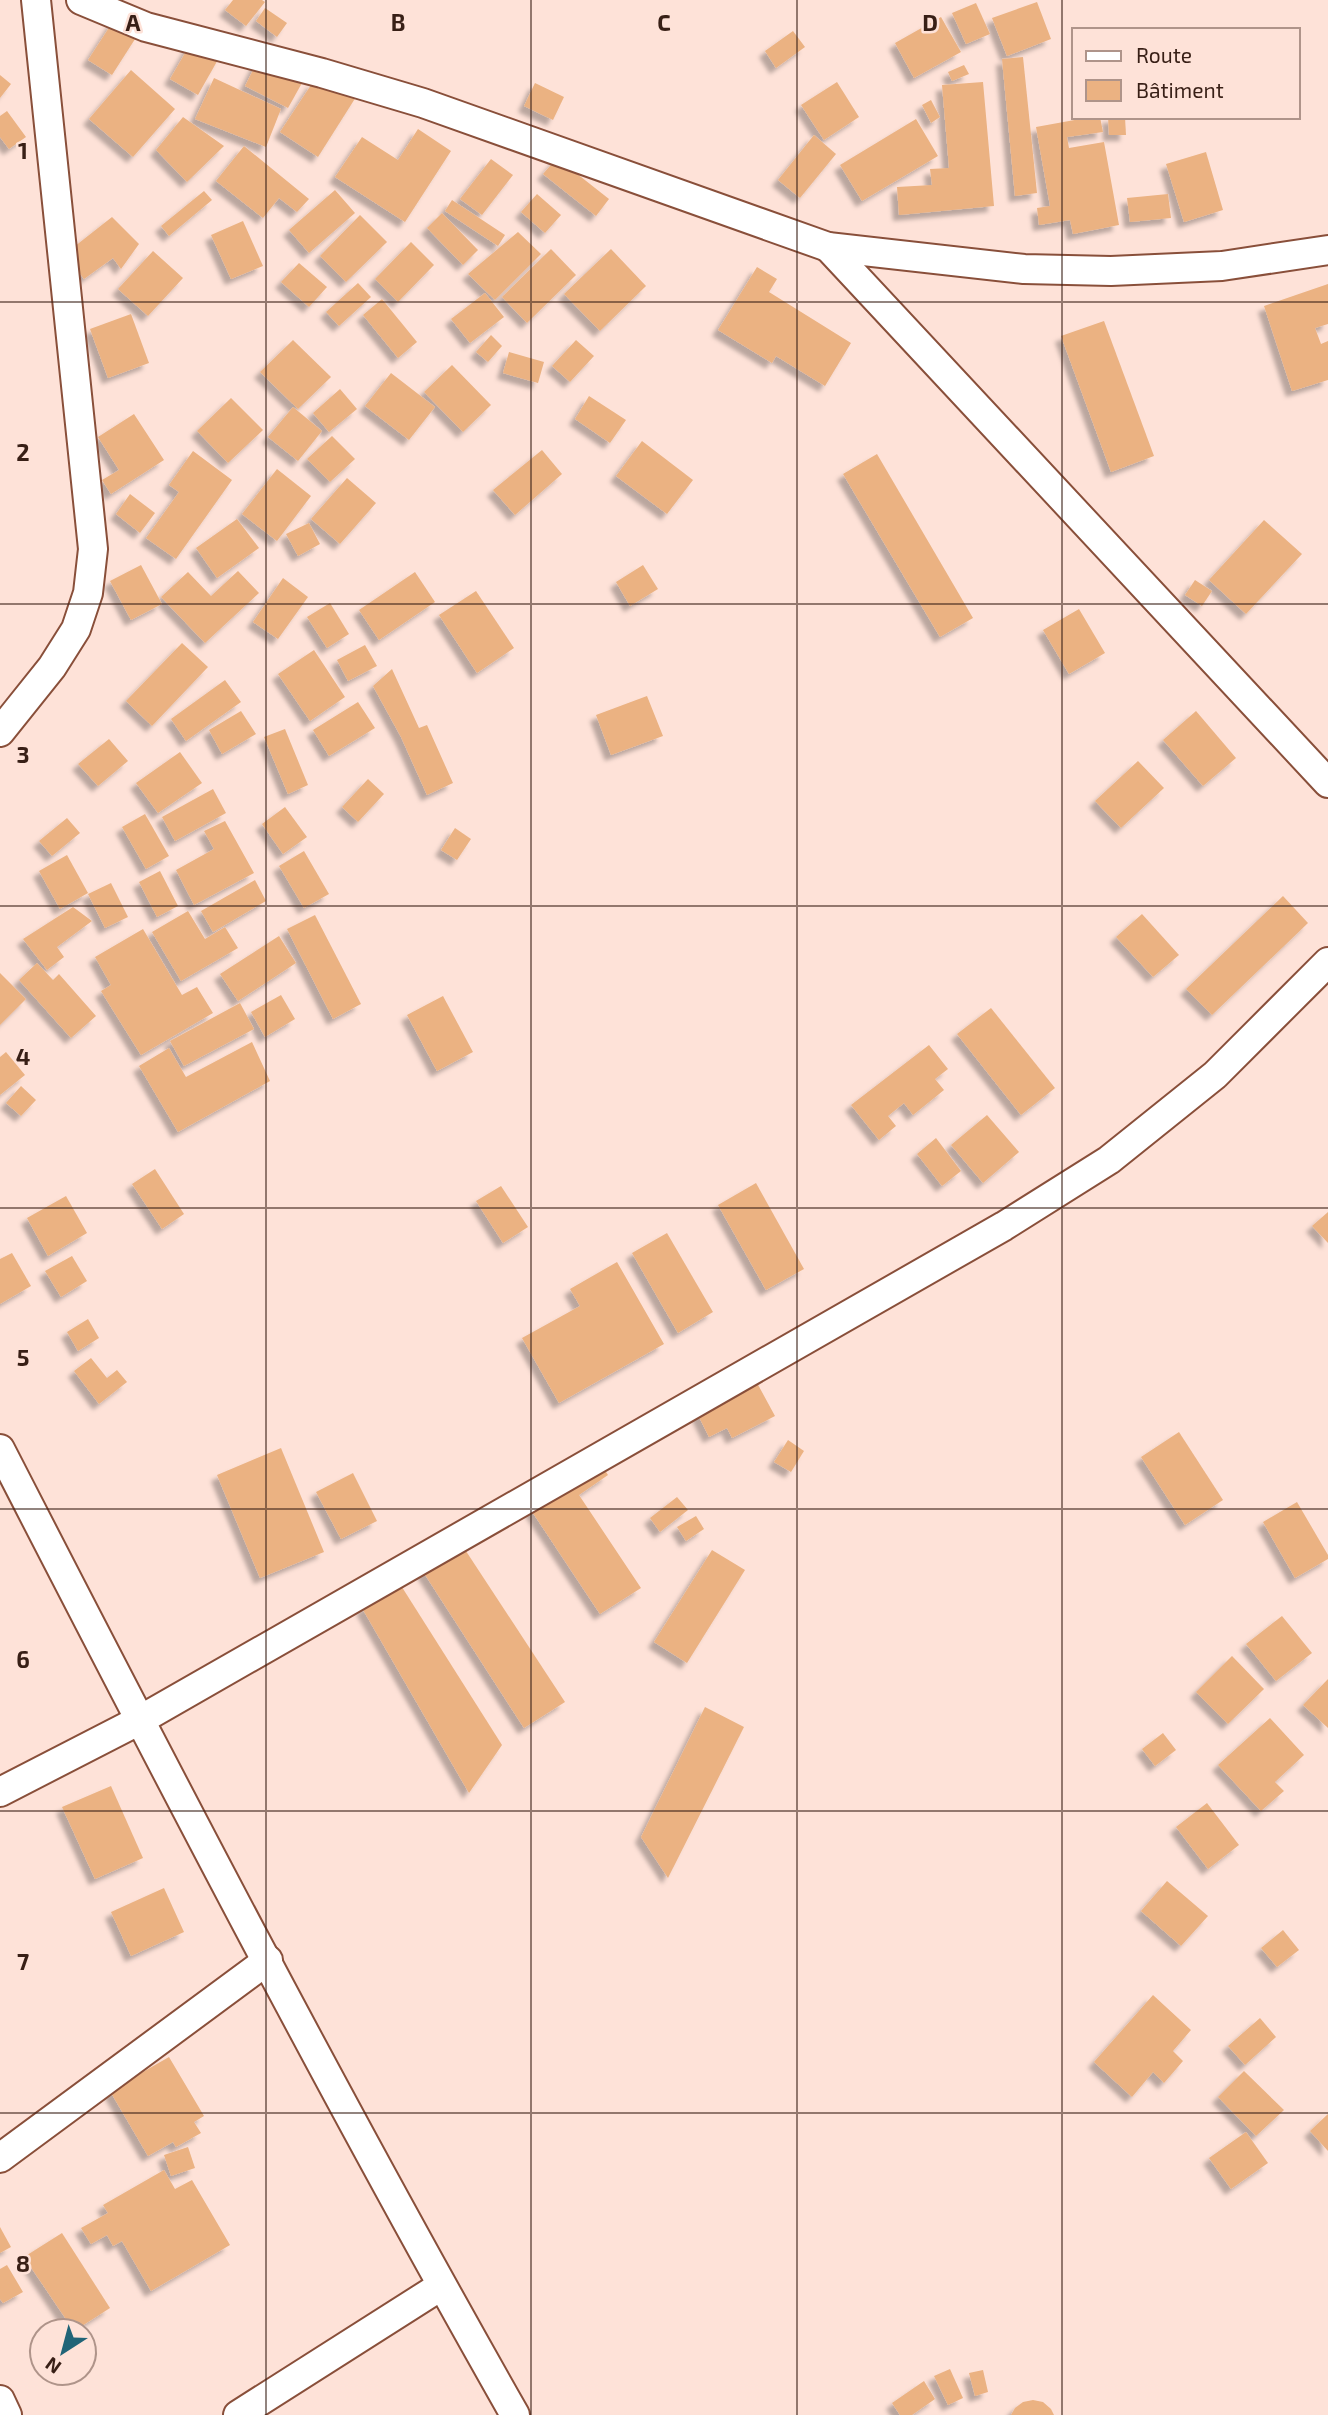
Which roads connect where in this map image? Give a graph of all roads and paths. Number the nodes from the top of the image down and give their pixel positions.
1 (36, 0) edge
2 (81, 0) edge
3 (828, 247) junction
4 (1328, 250) edge
5 (0, 732) edge
6 (1328, 783) edge
7 (1328, 962) edge
8 (0, 1449) edge
9 (139, 1720) junction
10 (0, 1792) edge
11 (268, 1961) junction
12 (0, 2158) edge
13 (442, 2286) junction
14 (0, 2400) edge
15 (7, 2415) edge
16 (238, 2415) edge
17 (515, 2415) edge

1 - 5 street
2 - 3 street
3 - 4 street
3 - 6 street
7 - 9 street
8 - 9 street
9 - 10 street
9 - 11 street
11 - 12 street
11 - 13 street
13 - 16 street
13 - 17 street
14 - 15 street

